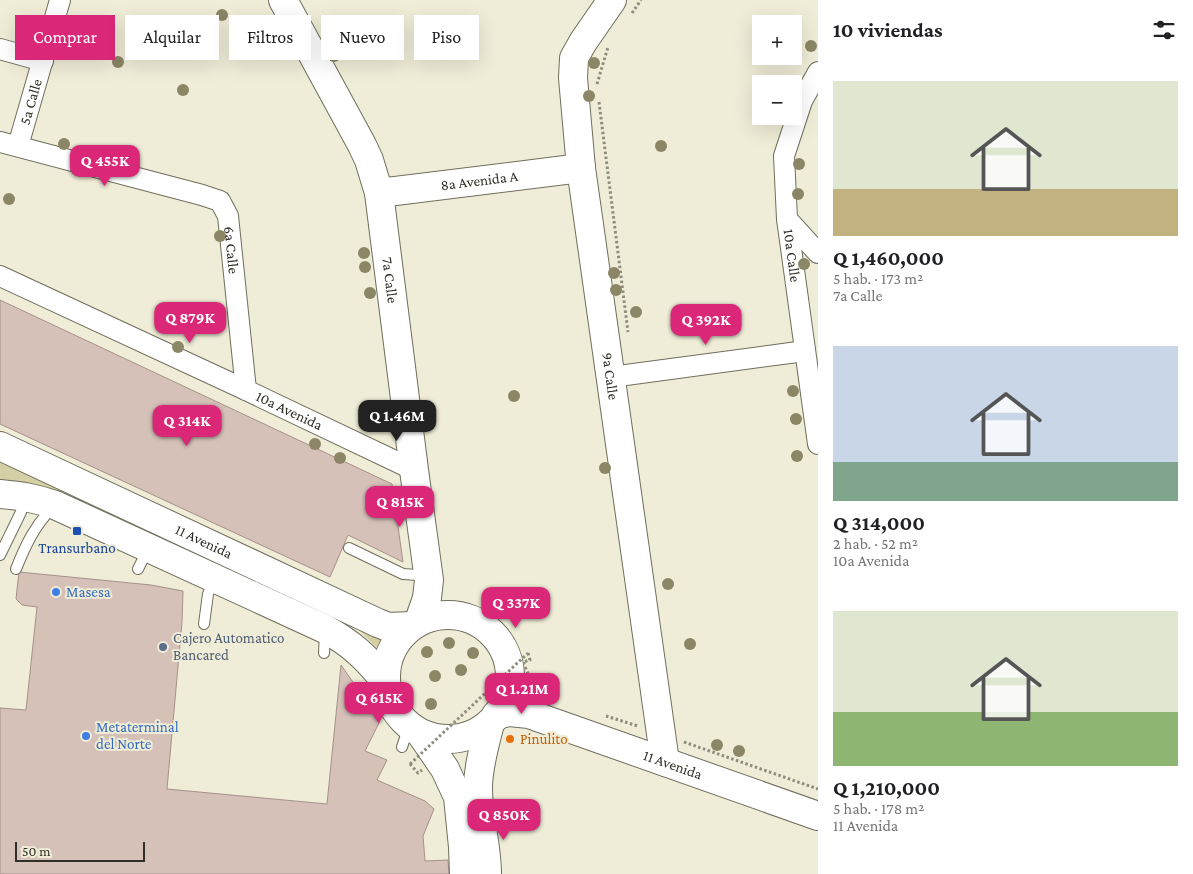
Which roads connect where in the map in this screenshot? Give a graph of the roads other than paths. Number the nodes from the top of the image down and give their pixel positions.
1 (60, 0) edge
2 (283, 0) edge
3 (612, 0) edge
4 (0, 49) edge
5 (43, 61) junction
6 (818, 72) edge
7 (9, 144) edge
8 (581, 168) junction
9 (379, 193) junction
10 (787, 218) junction
11 (818, 253) edge
12 (0, 276) edge
13 (809, 336) edge
14 (611, 376) junction
15 (246, 390) junction
16 (818, 444) edge
17 (0, 446) edge
18 (414, 470) junction
19 (11, 495) edge
20 (55, 506) junction
21 (349, 548) dead end
22 (0, 555) edge
23 (16, 569) dead end
24 (429, 576) junction
25 (214, 578) junction
26 (451, 614) junction
27 (204, 624) dead end
28 (415, 624) junction
29 (385, 681) junction
30 (498, 711) junction
31 (411, 735) junction
32 (665, 762) junction
33 (818, 816) edge
34 (484, 873) edge

1 - 5 street, 5a Calle
2 - 9 main road, 7a Calle
3 - 8 main road, 9a Calle
4 - 5 street
5 - 7 street, 5a Calle
6 - 10 street, 10a Calle
7 - 15 street, 6a Calle
8 - 9 main road, 8a Avenida A
8 - 14 main road, 9a Calle
9 - 18 main road, 7a Calle
10 - 11 street
10 - 13 street, 10a Calle
12 - 15 street, 10a Avenida
13 - 14 street
13 - 16 street, 10a Calle
14 - 32 main road, 9a Calle
15 - 18 street, 10a Avenida
17 - 28 main road, 11 Avenida
18 - 24 main road, 7a Calle
19 - 20 main road, 11 Avenida
19 - 22 lane
20 - 23 lane
20 - 25 main road, 11 Avenida
21 - 24 lane
24 - 26 main road, 7a Calle
24 - 28 main road, 7a Calle
25 - 27 lane
25 - 29 main road, 11 Avenida
26 - 28 main road
26 - 30 main road
28 - 29 main road
29 - 31 main road
30 - 31 main road
30 - 32 main road, 11 Avenida
30 - 34 main road
31 - 34 main road
32 - 33 main road, 11 Avenida

